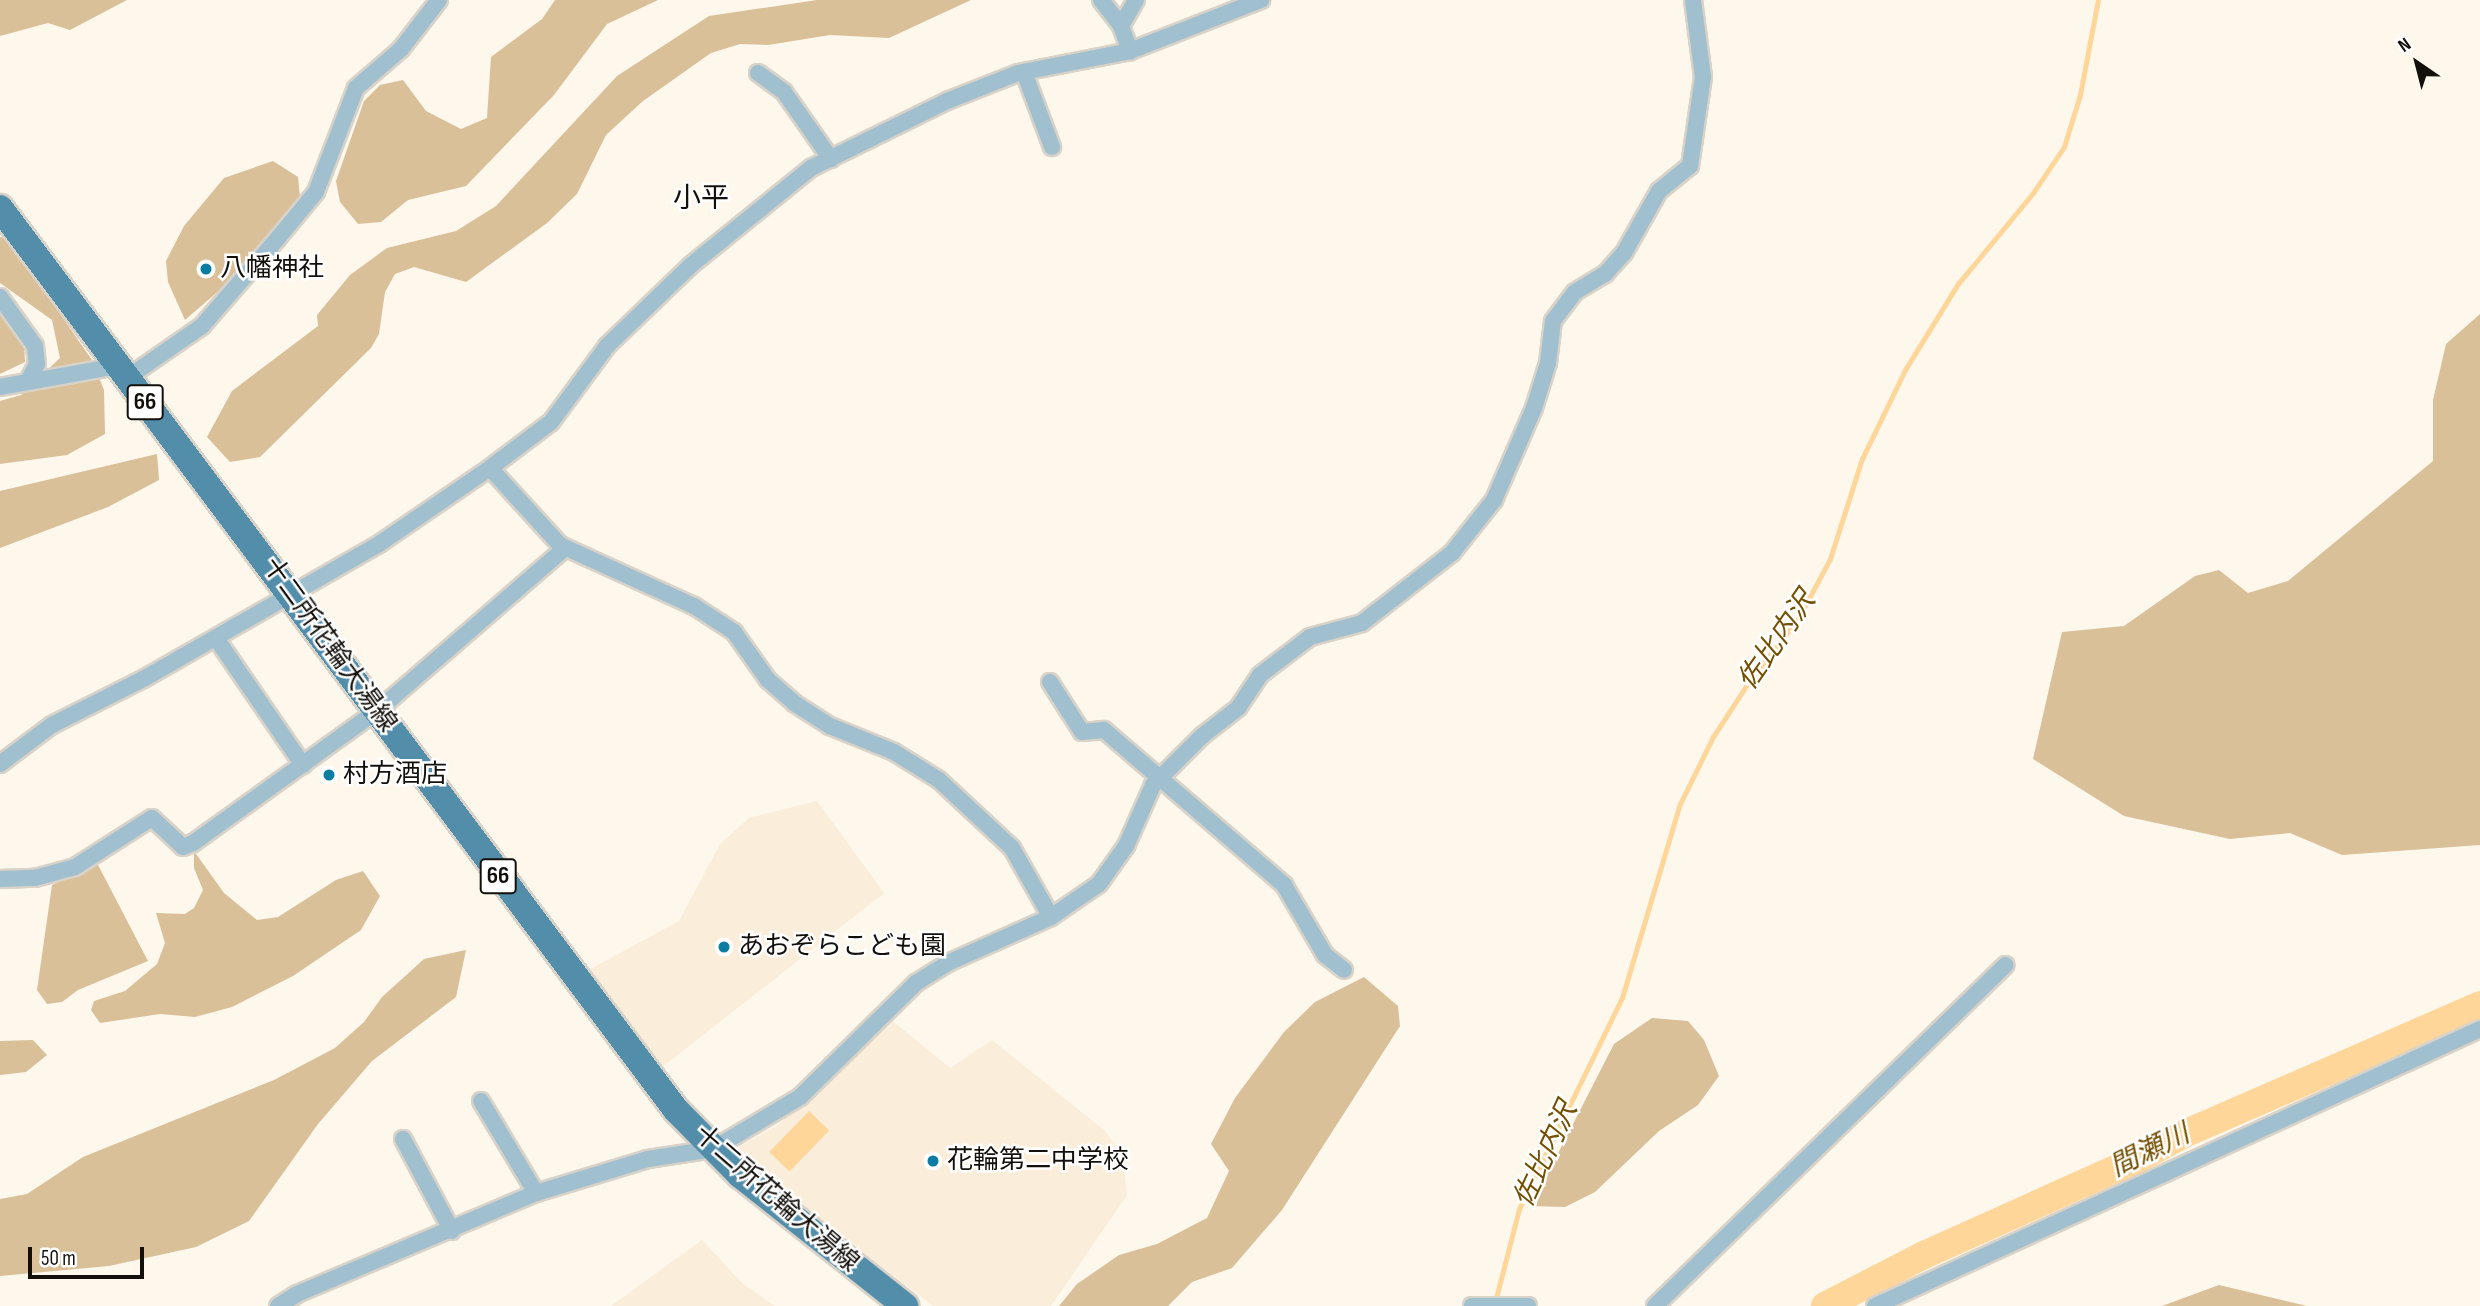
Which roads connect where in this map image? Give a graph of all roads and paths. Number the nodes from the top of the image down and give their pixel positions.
1 (439, 0) edge
2 (1101, 0) edge
3 (1136, 0) edge
4 (1261, 0) edge
5 (1693, 0) edge
6 (1121, 26) junction
7 (1130, 51) junction
8 (1024, 72) junction
9 (758, 73) dead end
10 (1052, 147) dead end
11 (831, 159) junction
12 (0, 208) edge
13 (0, 297) edge
14 (122, 372) junction
15 (28, 381) junction
16 (0, 387) edge
17 (490, 468) junction
18 (565, 548) junction
19 (293, 595) junction
20 (216, 638) junction
21 (1049, 682) dead end
22 (377, 711) junction
23 (0, 764) edge
24 (303, 765) junction
25 (1160, 778) junction
26 (0, 879) edge
27 (1051, 916) junction
28 (2006, 965) dead end
29 (1343, 970) dead end
30 (2480, 1029) edge
31 (481, 1101) dead end
32 (402, 1139) dead end
33 (713, 1149) junction
34 (536, 1193) junction
35 (453, 1231) junction
36 (1510, 1304) edge
37 (1475, 1305) edge
38 (278, 1306) edge
39 (905, 1306) edge
40 (1528, 1306) edge
41 (1655, 1306) edge
42 (1875, 1306) edge

1 - 14 street
2 - 6 street
3 - 6 street
4 - 7 street
5 - 25 street
6 - 7 street
7 - 8 street
8 - 10 street
8 - 11 street
9 - 11 street
11 - 17 street
12 - 14 main road, 十二所花輪大湯線 / 66
13 - 15 street
14 - 15 street
14 - 19 main road, 十二所花輪大湯線 / 66
15 - 16 street
17 - 18 street
17 - 19 street
18 - 22 street
18 - 27 street
19 - 20 street
19 - 22 main road, 十二所花輪大湯線 / 66
20 - 23 street
20 - 24 street
21 - 25 street
22 - 24 street
22 - 33 main road, 十二所花輪大湯線 / 66
24 - 26 street
25 - 27 street
25 - 29 street
27 - 33 street
28 - 41 street
30 - 42 street
31 - 34 street
32 - 35 street
33 - 34 street
33 - 39 main road, 十二所花輪大湯線 / 66
34 - 35 street
35 - 38 street
36 - 37 street
36 - 40 street

